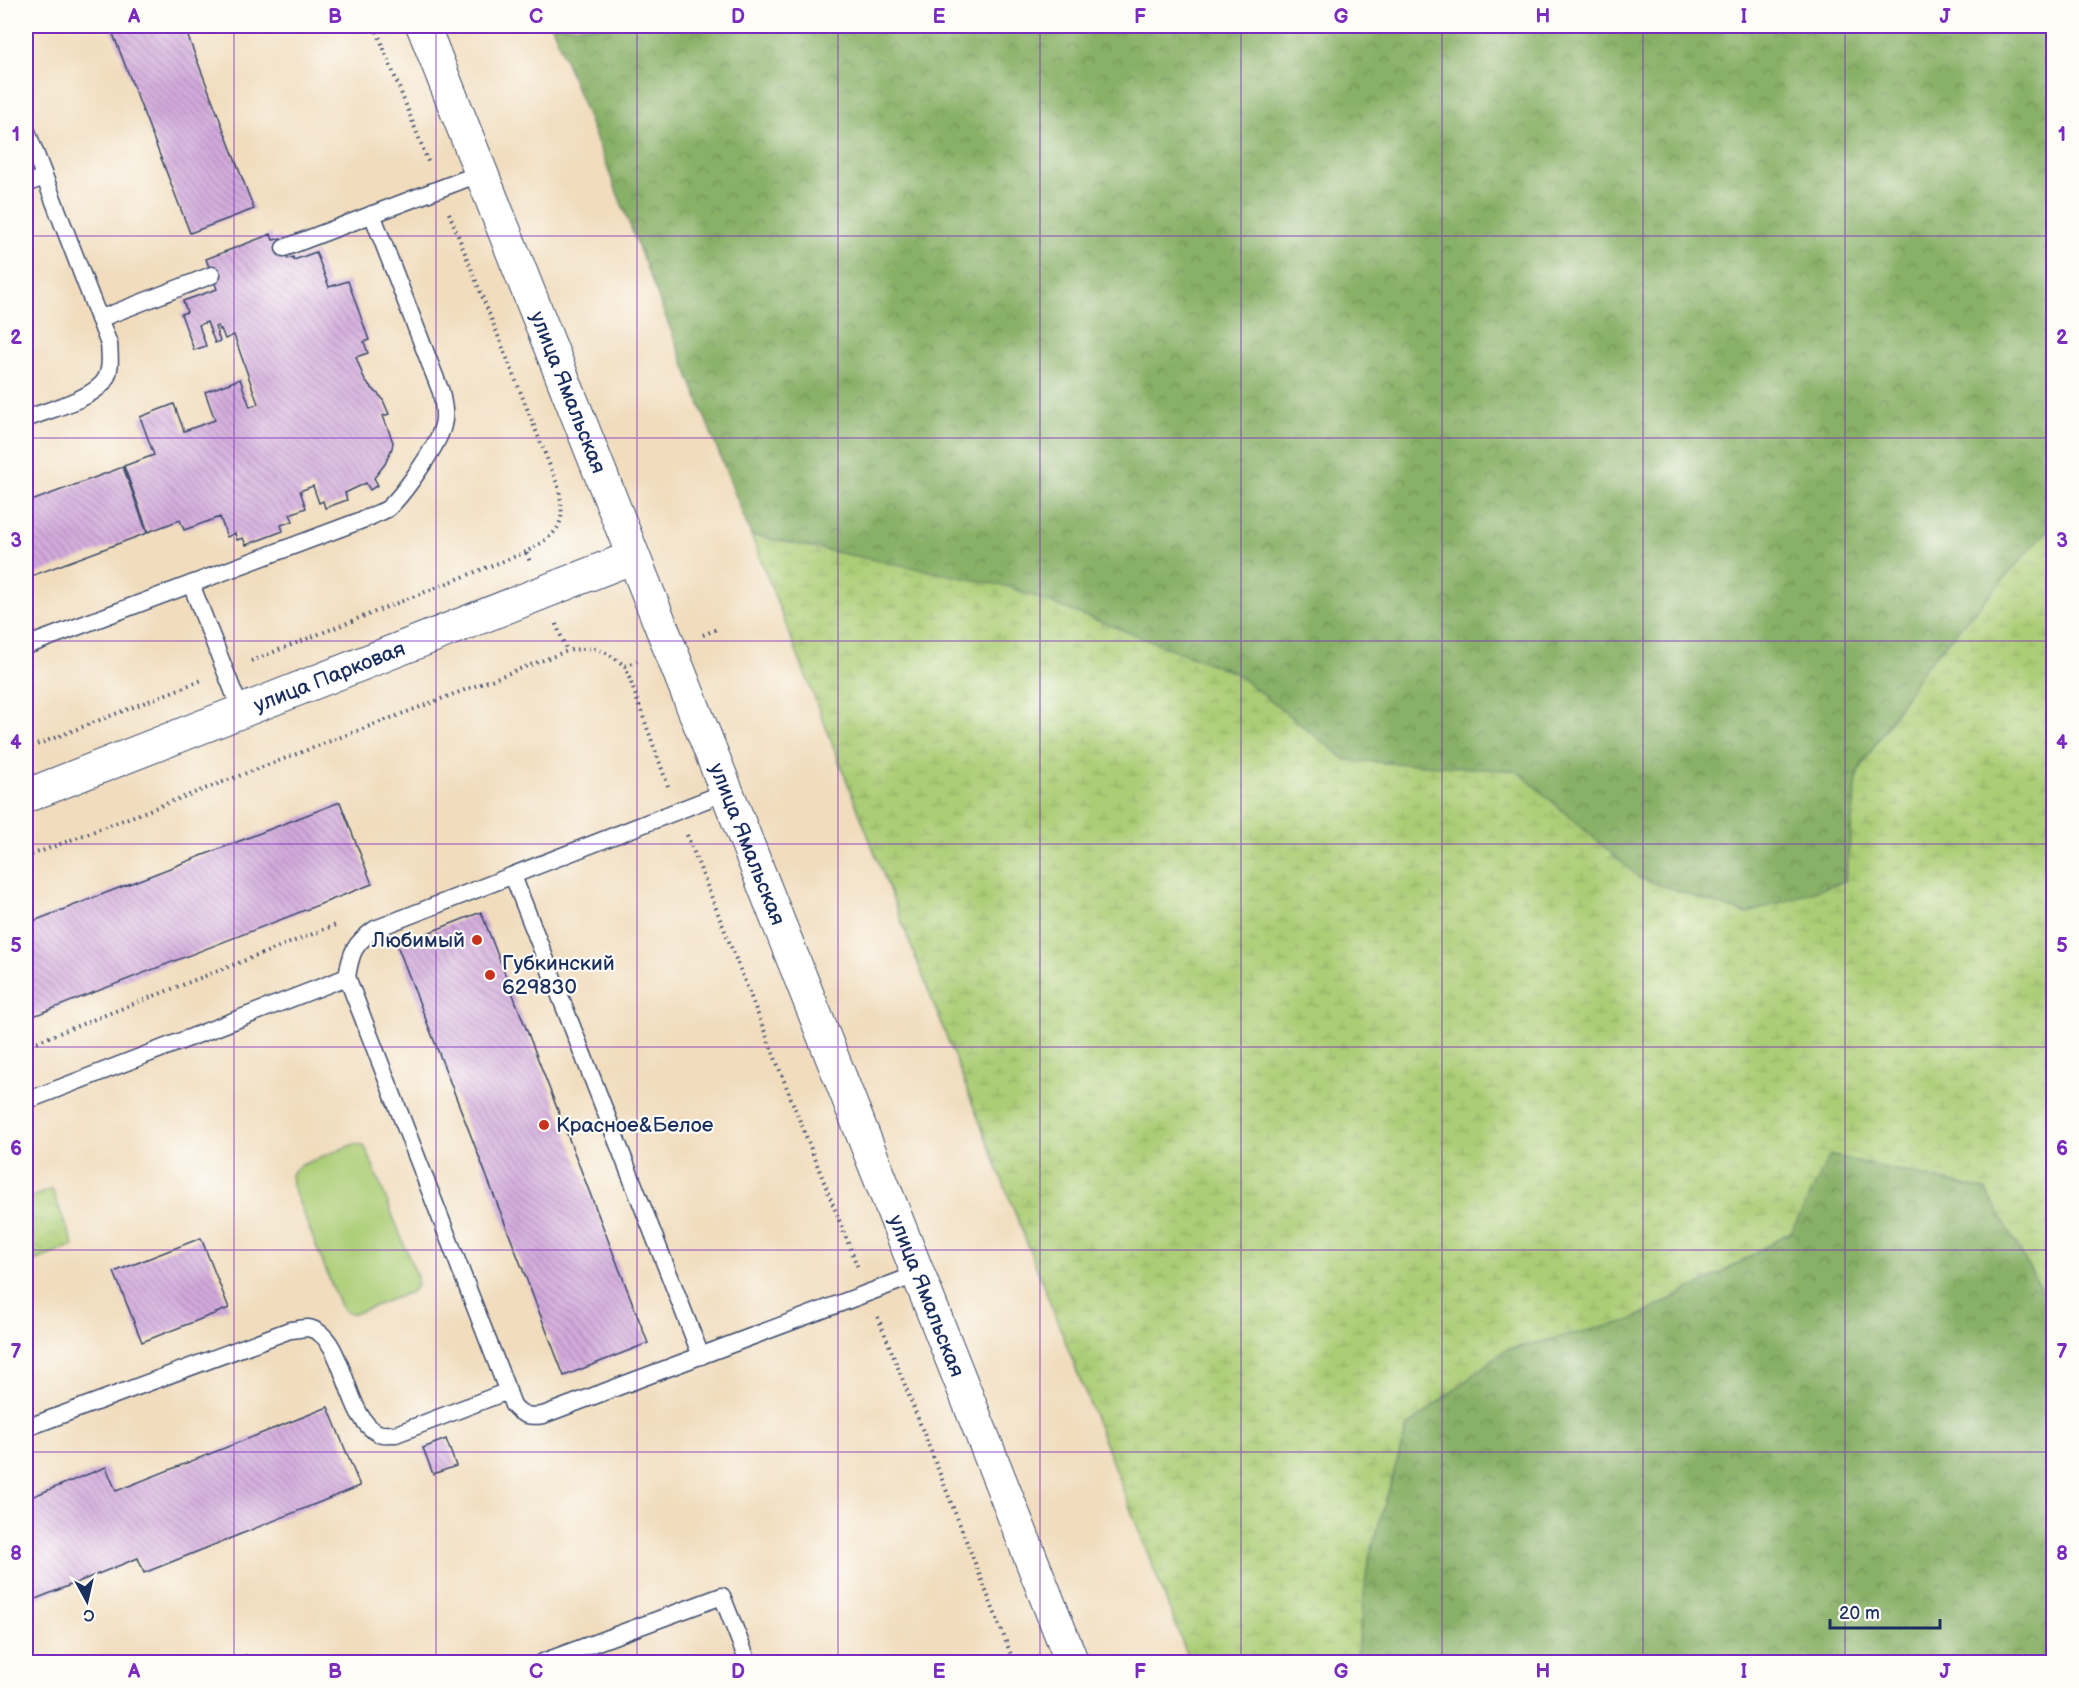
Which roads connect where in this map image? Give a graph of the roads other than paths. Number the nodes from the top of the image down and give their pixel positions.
1 (423, 26) edge
2 (26, 129) edge
3 (481, 173) junction
4 (44, 177) junction
5 (26, 184) edge
6 (372, 214) junction
7 (284, 248) dead end
8 (212, 275) dead end
9 (99, 319) junction
10 (26, 419) edge
11 (633, 557) junction
12 (191, 584) junction
13 (26, 646) edge
14 (241, 711) junction
15 (726, 792) junction
16 (26, 796) edge
17 (513, 876) junction
18 (347, 977) junction
19 (26, 1101) edge
20 (918, 1274) junction
21 (701, 1356) junction
22 (508, 1391) junction
23 (26, 1428) edge
24 (549, 1661) edge
25 (748, 1662) edge
26 (1072, 1662) edge

1 - 3 street, улица Ямальская
2 - 4 lane
3 - 6 lane
3 - 11 street, улица Ямальская
4 - 5 lane
4 - 9 lane
6 - 7 lane
6 - 12 lane
8 - 9 lane
9 - 10 lane
11 - 14 street, улица Парковая
11 - 15 street, улица Ямальская
12 - 13 lane
12 - 14 lane
14 - 16 street, улица Парковая
15 - 17 lane
15 - 20 street, улица Ямальская
17 - 18 lane
17 - 21 lane
18 - 19 lane
18 - 22 lane
20 - 21 lane
20 - 26 street, улица Ямальская
21 - 22 lane
22 - 23 lane
24 - 25 lane

